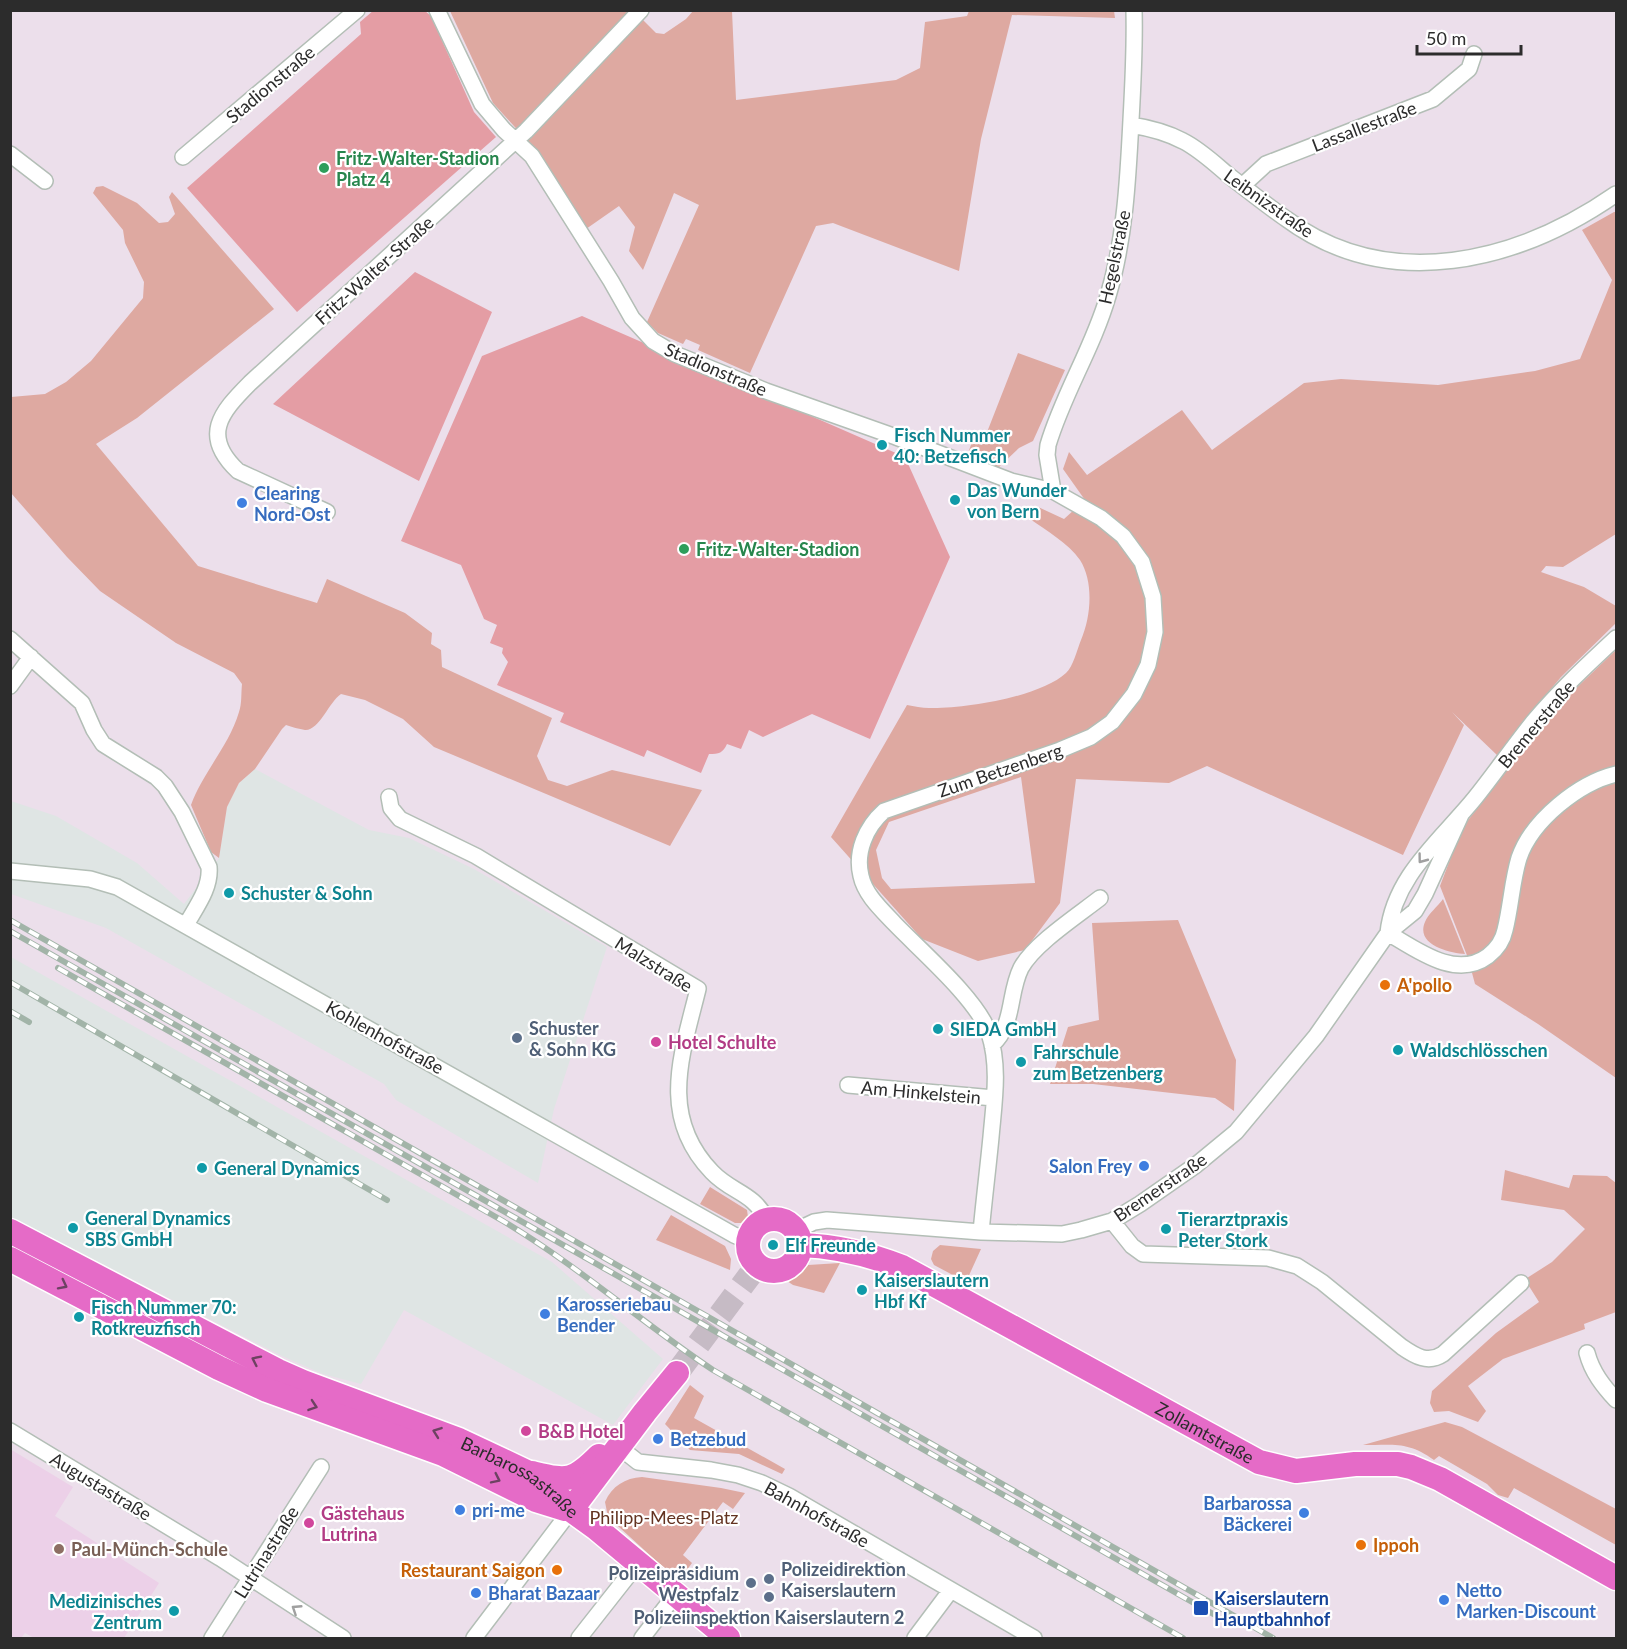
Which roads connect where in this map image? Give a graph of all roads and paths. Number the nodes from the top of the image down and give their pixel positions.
1 (357, 10) edge
2 (437, 10) edge
3 (641, 10) edge
4 (1134, 10) edge
5 (1474, 54) dead end
6 (1131, 125) junction
7 (515, 142) junction
8 (10, 154) edge
9 (183, 157) dead end
10 (45, 181) dead end
11 (1242, 186) junction
12 (1617, 194) edge
13 (1053, 491) junction
14 (327, 512) dead end
15 (1617, 638) edge
16 (10, 639) edge
17 (31, 657) junction
18 (10, 686) edge
19 (1617, 774) edge
20 (389, 797) dead end
21 (1461, 815) junction
22 (10, 871) edge
23 (1100, 898) dead end
24 (186, 925) junction
25 (1388, 933) junction
26 (992, 1045) junction
27 (848, 1085) dead end
28 (994, 1098) junction
29 (767, 1220) junction
30 (1112, 1221) junction
31 (10, 1231) edge
32 (981, 1232) junction
33 (797, 1238) junction
34 (748, 1241) junction
35 (10, 1259) edge
36 (1521, 1283) dead end
37 (1587, 1353) dead end
38 (677, 1373) tunnel mouth
39 (1617, 1400) edge
40 (10, 1431) edge
41 (619, 1448) junction
42 (321, 1467) dead end
43 (529, 1473) junction
44 (570, 1510) junction
45 (638, 1563) junction
46 (1617, 1578) edge
47 (250, 1579) junction
48 (951, 1590) junction
49 (675, 1595) junction
50 (212, 1638) edge
51 (344, 1638) edge
52 (474, 1638) edge
53 (579, 1638) edge
54 (642, 1638) edge
55 (728, 1638) edge
56 (915, 1638) edge
57 (1034, 1638) edge

1 - 9 street, Stadionstraße
2 - 7 street, Stadionstraße
3 - 7 street, Fritz-Walter-Straße
4 - 6 street, Hegelstraße
5 - 11 street, Lassallestraße
6 - 11 street, Leibnizstraße
6 - 13 street, Hegelstraße
7 - 13 street, Stadionstraße
7 - 14 street, Fritz-Walter-Straße
8 - 10 street
11 - 12 street, Leibnizstraße
13 - 26 street, Zum Betzenberg
15 - 21 street, Bremerstraße
16 - 17 street
17 - 18 street
17 - 24 street
19 - 25 street
20 - 29 street, Malzstraße
21 - 25 street, Bremerstraße
21 -> 25 street, Bremerstraße
22 - 24 street, Kohlenhofstraße
23 - 26 street
24 - 34 street, Kohlenhofstraße
25 - 30 street, Bremerstraße
26 - 28 street, Zum Betzenberg
27 - 28 street, Am Hinkelstein
28 - 32 street, Zum Betzenberg
29 - 33 main road
29 - 34 main road
30 - 32 street, Bremerstraße
30 - 36 street
43 -> 31 main road, Barbarossastraße
32 - 33 street, Bremerstraße
33 - 34 main road
33 - 46 main road, Zollamtstraße
35 -> 44 main road, Barbarossastraße
37 - 39 street
38 - 41 main road
40 - 47 street, Augustastraße
41 - 43 main road
41 - 44 main road
41 - 48 street, Bahnhofstraße
42 - 47 street, Lutrinastraße
43 - 44 main road, Barbarossastraße
44 - 45 main road
44 - 52 street
45 - 49 main road
45 - 53 street
47 - 50 street, Lutrinastraße
51 -> 47 street, Augustastraße
48 - 56 street
48 - 57 street, Bahnhofstraße
49 - 54 street
49 - 55 main road

